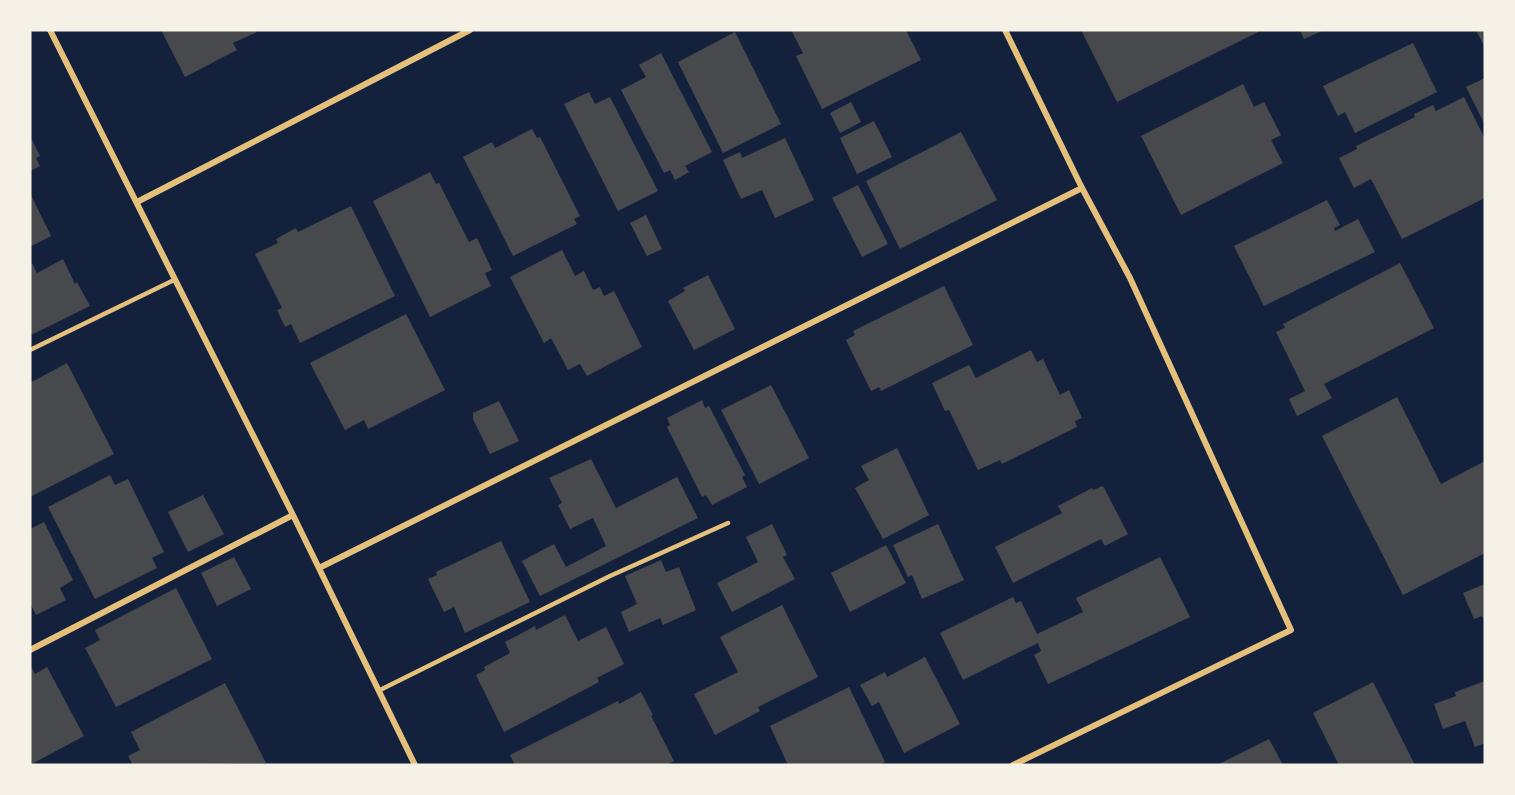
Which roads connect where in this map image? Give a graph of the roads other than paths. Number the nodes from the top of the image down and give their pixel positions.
1 (50, 30) edge
2 (470, 30) edge
3 (1005, 30) edge
4 (1082, 188) junction
5 (137, 202) junction
6 (174, 280) junction
7 (30, 350) edge
8 (293, 515) junction
9 (728, 523) dead end
10 (319, 568) junction
11 (30, 650) edge
12 (380, 690) junction
13 (415, 765) edge
14 (1013, 765) edge

1 - 5 street
2 - 5 street
3 - 4 street
4 - 10 street
4 - 14 street
5 - 6 street
6 - 7 lane
6 - 8 street
8 - 10 street
8 - 11 street
9 - 12 lane
10 - 12 street
12 - 13 street

